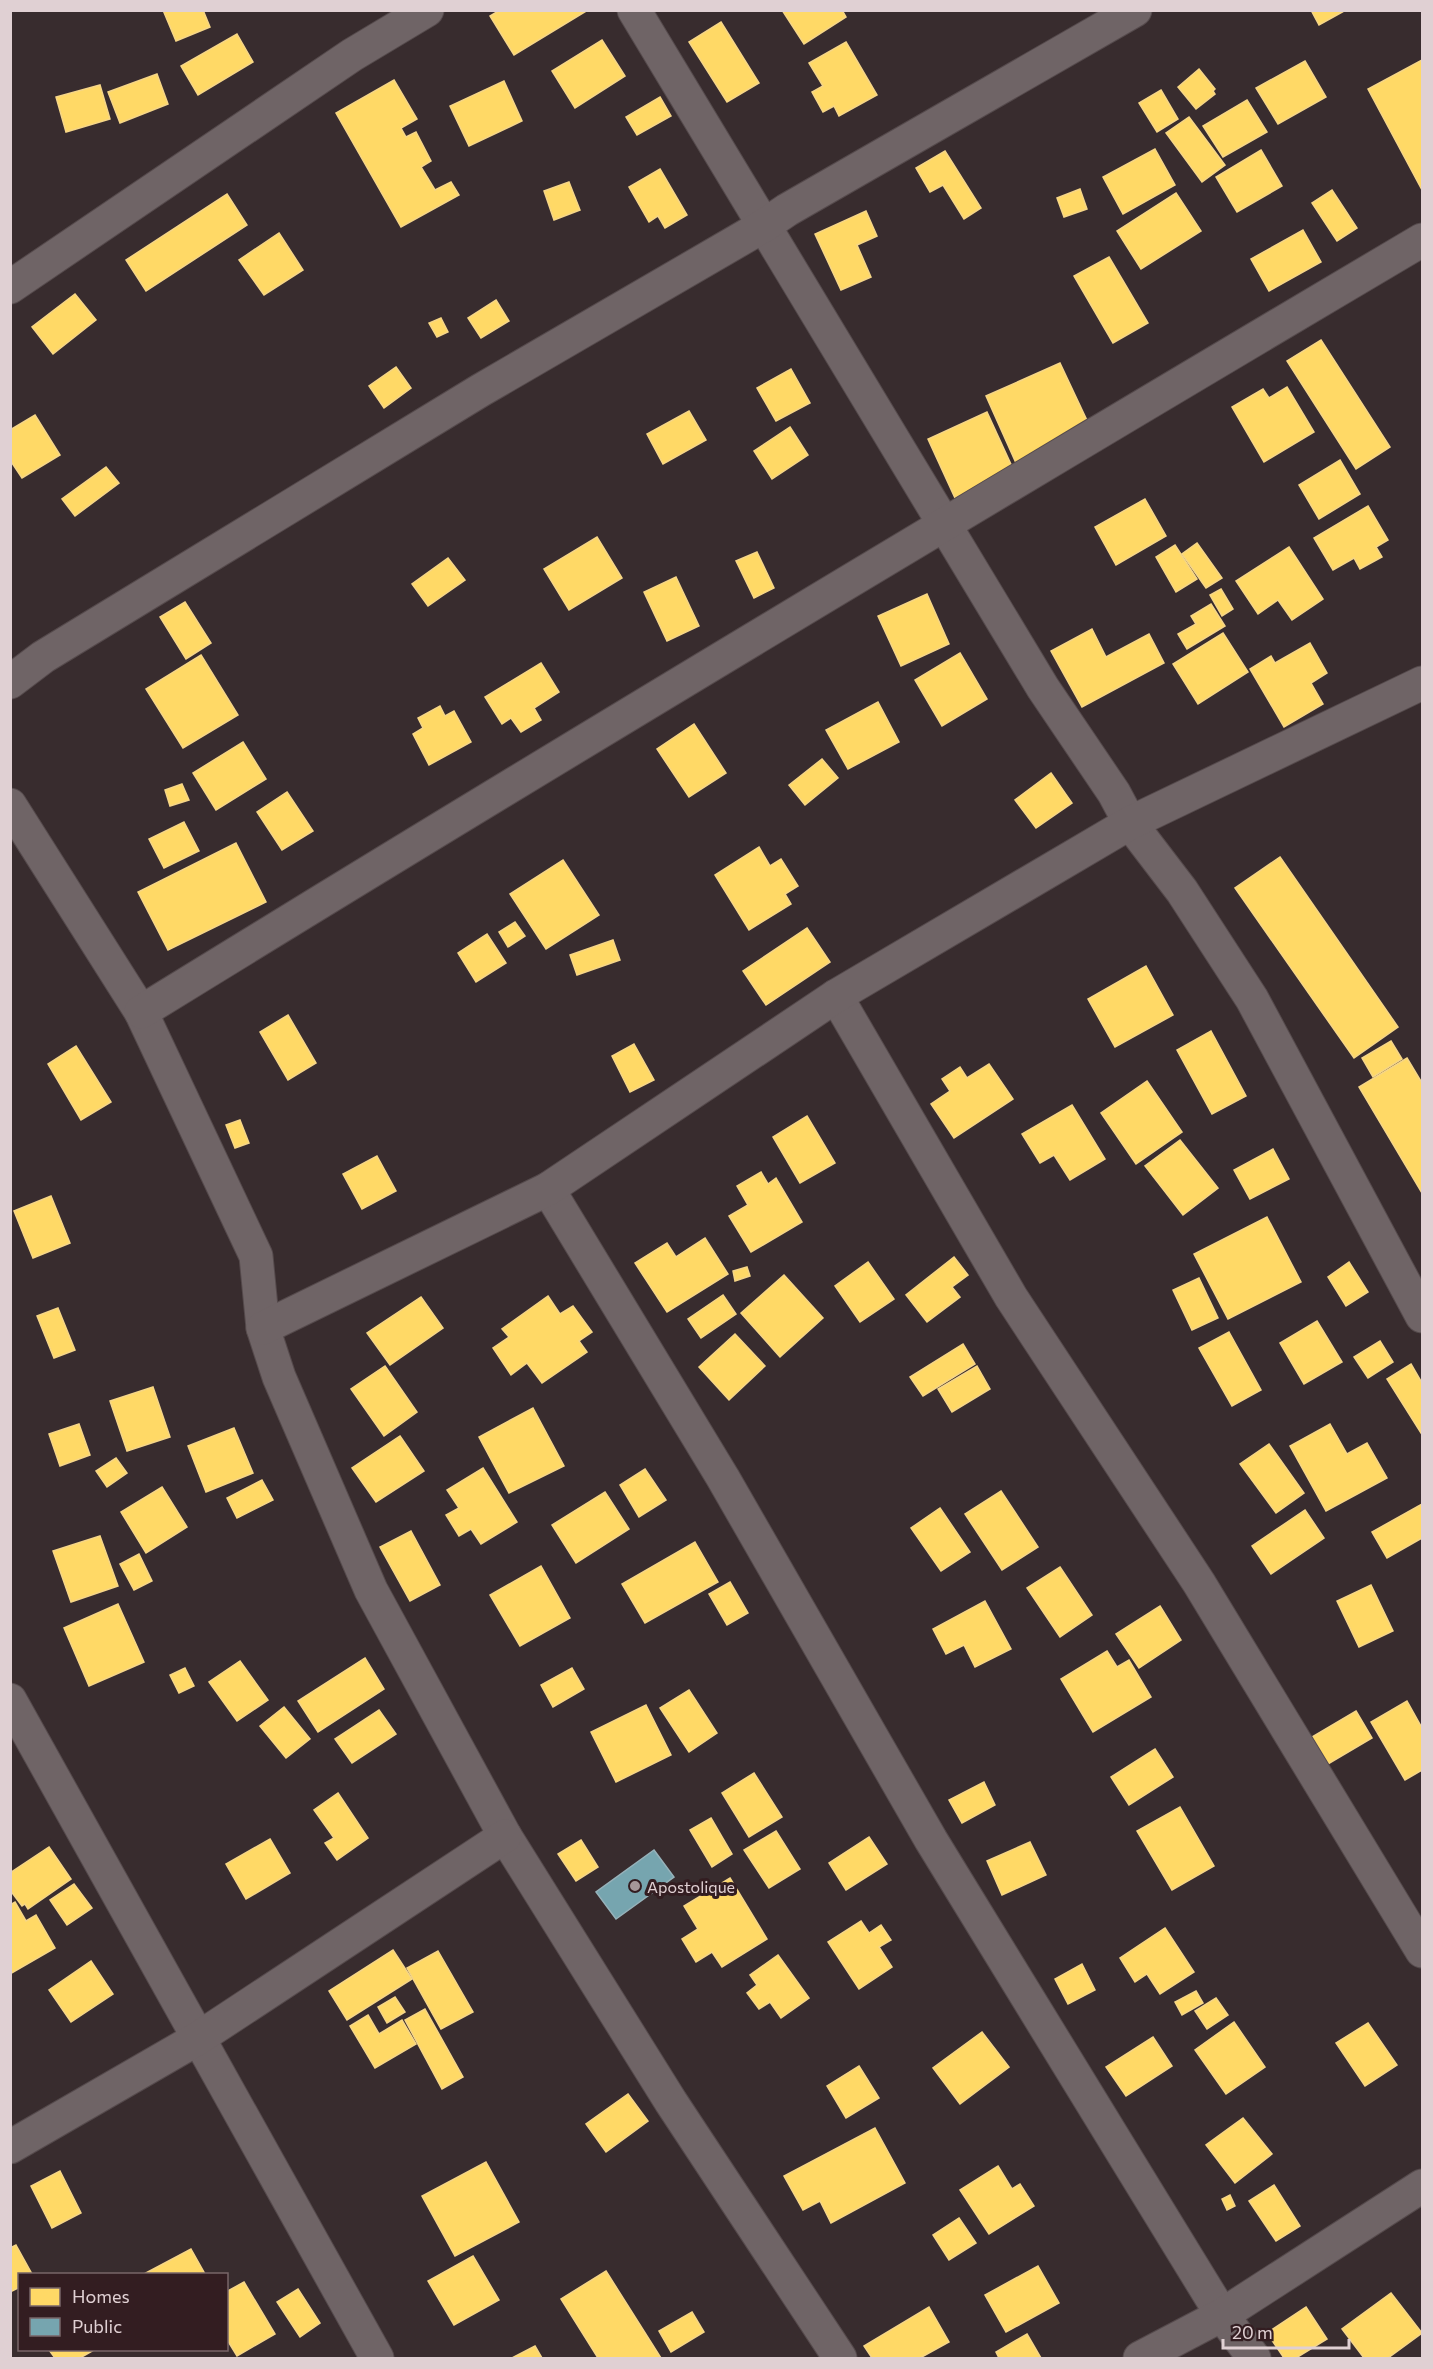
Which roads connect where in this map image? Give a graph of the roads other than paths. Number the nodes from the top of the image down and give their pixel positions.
1 (427, 10) edge
2 (634, 10) edge
3 (1135, 10) edge
4 (765, 225) junction
5 (1422, 240) edge
6 (10, 287) edge
7 (944, 522) junction
8 (10, 682) edge
9 (1422, 683) edge
10 (10, 805) edge
11 (1130, 823) junction
12 (836, 996) junction
13 (141, 1012) junction
14 (548, 1190) junction
15 (1422, 1316) edge
16 (263, 1328) junction
17 (10, 1700) edge
18 (505, 1836) junction
19 (1422, 1951) edge
20 (197, 2039) junction
21 (10, 2147) edge
22 (1422, 2186) edge
23 (1222, 2315) junction
24 (377, 2358) edge
25 (840, 2358) edge
26 (1140, 2358) edge
27 (1254, 2358) edge

1 - 6 street
2 - 4 street
3 - 4 street
4 - 7 street
4 - 8 street
5 - 7 street
7 - 11 street
7 - 13 street
9 - 11 street
10 - 13 street
11 - 12 street
11 - 15 street
12 - 14 street
12 - 19 street
13 - 16 street
14 - 16 street
14 - 23 street
16 - 18 street
17 - 20 street
18 - 20 street
18 - 25 street
20 - 21 street
20 - 24 street
22 - 23 street
23 - 26 street
23 - 27 street

